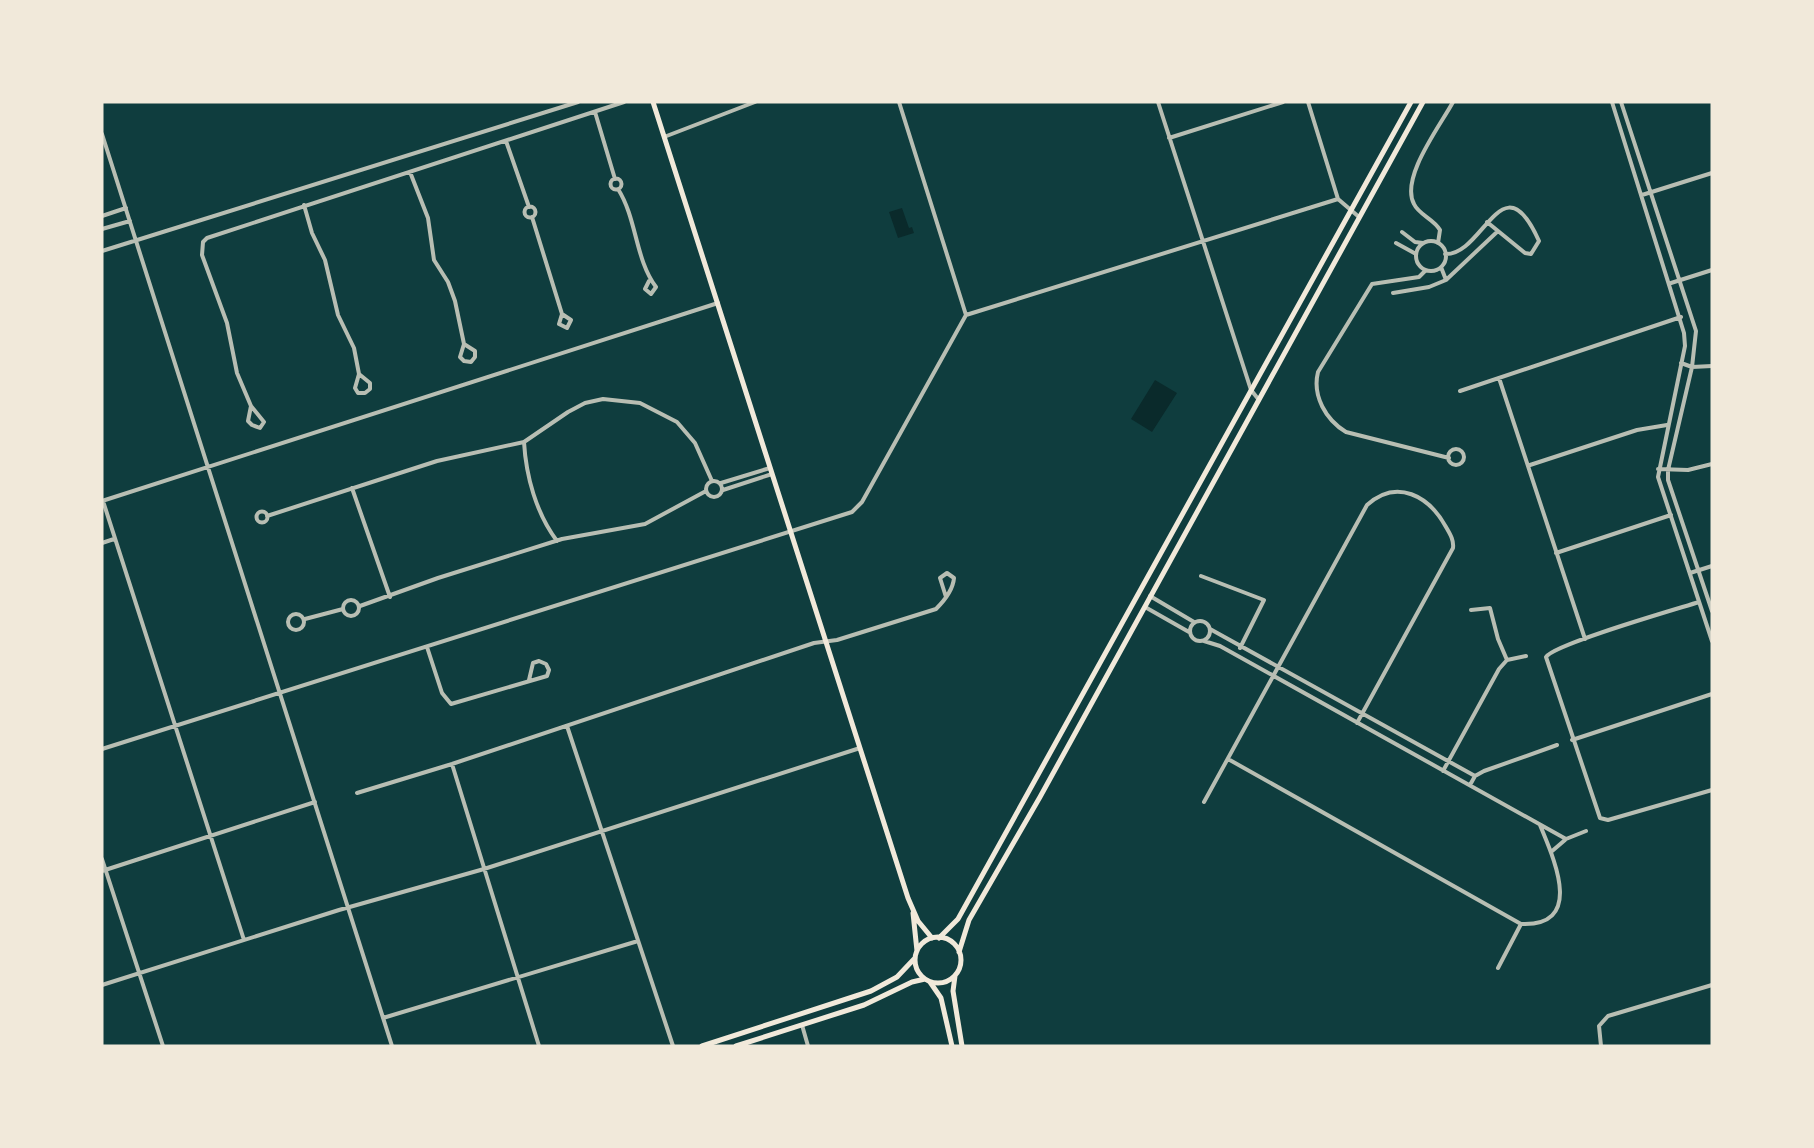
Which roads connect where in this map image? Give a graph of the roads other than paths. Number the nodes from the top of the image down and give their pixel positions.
1 (578, 102) edge
2 (624, 102) edge
3 (653, 102) edge
4 (756, 102) edge
5 (899, 102) edge
6 (1158, 102) edge
7 (1283, 102) edge
8 (1308, 102) edge
9 (1411, 102) edge
10 (1423, 102) edge
11 (1453, 102) edge
12 (1612, 102) edge
13 (1621, 102) edge
14 (595, 112) junction
15 (102, 135) edge
16 (664, 136) junction
17 (1169, 138) junction
18 (506, 141) junction
19 (410, 172) junction
20 (1712, 173) edge
21 (615, 179) junction
22 (618, 189) junction
23 (1652, 192) junction
24 (1642, 195) junction
25 (1338, 199) junction
26 (304, 205) junction
27 (529, 207) junction
28 (126, 208) junction
29 (1351, 209) junction
30 (102, 216) edge
31 (532, 217) junction
32 (1359, 217) junction
33 (130, 221) junction
34 (1487, 222) junction
35 (102, 229) edge
36 (1497, 231) junction
37 (1402, 232) dead end
38 (136, 240) junction
39 (1201, 240) junction
40 (1396, 243) dead end
41 (1424, 243) junction
42 (1438, 243) junction
43 (102, 251) edge
44 (1416, 254) junction
45 (1445, 254) junction
46 (1440, 267) junction
47 (1426, 270) junction
48 (1712, 270) edge
49 (649, 280) dead end
50 (1446, 280) junction
51 (1679, 280) junction
52 (1671, 283) junction
53 (1393, 293) dead end
54 (719, 303) junction
55 (562, 314) dead end
56 (966, 315) junction
57 (1681, 317) junction
58 (464, 344) junction
59 (1681, 363) junction
60 (1712, 366) edge
61 (1692, 367) junction
62 (359, 375) junction
63 (1499, 378) junction
64 (1251, 390) junction
65 (1460, 391) dead end
66 (1258, 399) junction
67 (251, 406) junction
68 (1667, 425) junction
69 (524, 442) junction
70 (1449, 458) junction
71 (1712, 464) edge
72 (209, 465) junction
73 (1530, 465) junction
74 (1658, 469) junction
75 (1668, 470) junction
76 (772, 471) junction
77 (711, 480) junction
78 (720, 483) junction
79 (352, 488) junction
80 (706, 491) junction
81 (723, 491) junction
82 (102, 500) edge
83 (1671, 515) junction
84 (267, 516) dead end
85 (791, 530) junction
86 (114, 539) junction
87 (556, 541) junction
88 (102, 543) edge
89 (1556, 553) junction
90 (1712, 566) edge
91 (1698, 570) junction
92 (1690, 573) junction
93 (1201, 576) dead end
94 (1150, 596) junction
95 (390, 597) junction
96 (946, 597) junction
97 (1699, 602) junction
98 (360, 606) junction
99 (1144, 606) junction
100 (343, 609) junction
101 (1471, 610) dead end
102 (1712, 611) edge
103 (304, 619) junction
104 (1195, 622) junction
105 (1210, 629) junction
106 (1189, 632) junction
107 (1585, 639) junction
108 (1204, 640) junction
109 (825, 641) junction
110 (1712, 641) edge
111 (427, 647) junction
112 (1240, 648) junction
113 (1526, 656) dead end
114 (1507, 660) junction
115 (1277, 669) junction
116 (1273, 676) junction
117 (529, 680) junction
118 (280, 692) junction
119 (1712, 694) edge
120 (1362, 715) junction
121 (1357, 723) junction
122 (567, 726) junction
123 (175, 727) junction
124 (1572, 740) junction
125 (1557, 745) dead end
126 (860, 748) junction
127 (102, 749) edge
128 (1228, 759) junction
129 (1447, 762) junction
130 (452, 764) junction
131 (1443, 771) junction
132 (1475, 776) junction
133 (1470, 785) junction
134 (1712, 790) edge
135 (357, 793) dead end
136 (315, 802) junction
137 (1204, 802) dead end
138 (1540, 825) junction
139 (602, 830) junction
140 (1586, 831) dead end
141 (210, 836) junction
142 (1566, 839) junction
143 (1551, 852) junction
144 (102, 859) edge
145 (484, 869) junction
146 (104, 871) edge
147 (911, 906) junction
148 (349, 909) junction
149 (1521, 924) junction
150 (932, 938) junction
151 (939, 938) junction
152 (244, 939) junction
153 (638, 941) junction
154 (917, 951) junction
155 (959, 952) junction
156 (915, 958) junction
157 (1498, 968) dead end
158 (139, 974) junction
159 (955, 975) junction
160 (517, 976) junction
161 (927, 980) junction
162 (102, 985) edge
163 (1712, 986) edge
164 (383, 1018) junction
165 (802, 1025) junction
166 (163, 1046) edge
167 (392, 1046) edge
168 (539, 1046) edge
169 (673, 1046) edge
170 (702, 1046) edge
171 (736, 1046) edge
172 (808, 1046) edge
173 (952, 1046) edge
174 (963, 1046) edge
175 (1601, 1046) edge

1 - 38 street
2 - 14 street
3 - 16 main road
4 - 16 street
5 - 56 street
6 - 17 street
7 - 17 street
8 - 25 street
9 - 29 main road
10 - 32 main road
11 - 42 street
12 - 24 street
13 - 23 street
14 - 18 street
14 - 21 street
15 - 28 street
16 - 54 main road
17 - 39 street
18 - 19 street
18 - 27 street
19 - 26 street
19 - 58 street
20 - 23 street
21 - 22 street
21 - 22 street
22 - 49 street
23 - 24 street
23 - 51 street
24 - 52 street
25 - 29 street
25 - 39 street
26 - 62 street
26 - 67 street
27 - 31 street
27 - 31 street
28 - 30 street
28 - 33 street
29 - 32 street
29 - 64 main road
31 - 55 street
32 - 66 main road
33 - 35 street
33 - 38 street
34 - 36 street
34 - 36 street
34 - 45 street
36 - 50 street
37 - 41 street
38 - 43 street
38 - 72 street
39 - 56 street
39 - 64 street
40 - 44 street
41 - 42 street
41 - 44 street
42 - 45 street
44 - 47 street
45 - 46 street
46 - 47 street
46 - 50 street
47 - 70 street
48 - 51 street
50 - 53 street
51 - 52 street
51 - 61 street
52 - 57 street
54 - 72 street
54 - 76 main road
56 - 85 street
57 - 59 street
57 - 63 street
58 - 58 street
59 - 61 street
59 - 68 street
60 - 61 street
61 - 75 street
62 - 62 street
63 - 65 street
63 - 73 street
64 - 66 street
64 - 151 main road
66 - 94 main road
67 - 67 street
68 - 73 street
68 - 74 street
69 - 77 street
69 - 79 street
69 - 87 street
70 - 70 street
71 - 75 street
72 - 82 street
72 - 118 street
73 - 89 street
74 - 75 street
74 - 83 street
75 - 91 street
76 - 78 street
76 - 81 street
76 - 85 main road
77 - 78 street
77 - 80 street
78 - 81 street
79 - 84 street
79 - 95 street
80 - 81 street
80 - 87 street
82 - 86 street
83 - 89 street
83 - 92 street
85 - 109 main road
85 - 111 street
86 - 88 street
86 - 123 street
87 - 95 street
89 - 107 street
90 - 91 street
91 - 92 street
91 - 102 street
92 - 97 street
93 - 112 street
94 - 99 main road
94 - 104 street
95 - 98 street
96 - 96 street
96 - 109 street
97 - 107 street
97 - 110 street
98 - 100 street
98 - 100 street
99 - 106 street
99 - 155 main road
100 - 103 street
101 - 114 street
103 - 103 street
104 - 105 street
104 - 106 street
105 - 108 street
105 - 112 street
106 - 108 street
107 - 124 street
108 - 116 street
109 - 122 street
109 - 126 main road
111 - 117 street
111 - 118 street
112 - 115 street
113 - 114 street
114 - 129 street
115 - 116 street
115 - 120 street
115 - 120 street
116 - 121 street
116 - 128 street
117 - 117 street
118 - 123 street
118 - 136 street
119 - 124 street
120 - 121 street
120 - 129 street
121 - 131 street
122 - 130 street
122 - 139 street
123 - 127 street
123 - 141 street
124 - 134 street
125 - 132 street
126 - 139 street
126 - 147 main road
128 - 137 street
128 - 149 street
129 - 131 street
129 - 132 street
130 - 135 street
130 - 145 street
131 - 133 street
132 - 133 street
133 - 138 street
136 - 141 street
136 - 148 street
138 - 142 street
138 - 143 street
139 - 145 street
139 - 153 street
140 - 142 street
141 - 146 street
141 - 152 street
142 - 143 street
143 - 149 street
144 - 146 street
145 - 148 street
145 - 160 street
146 - 158 street
147 - 150 main road
147 - 154 main road
148 - 152 street
148 - 164 street
149 - 157 street
150 - 151 main road
150 - 154 main road
151 - 155 main road
152 - 158 street
153 - 160 street
153 - 169 street
154 - 156 main road
155 - 159 main road
156 - 161 main road
156 - 170 main road
158 - 162 street
158 - 166 street
159 - 161 main road
159 - 174 main road
160 - 164 street
160 - 168 street
161 - 165 main road
161 - 173 main road
163 - 175 street
164 - 167 street
165 - 171 main road
165 - 172 street

